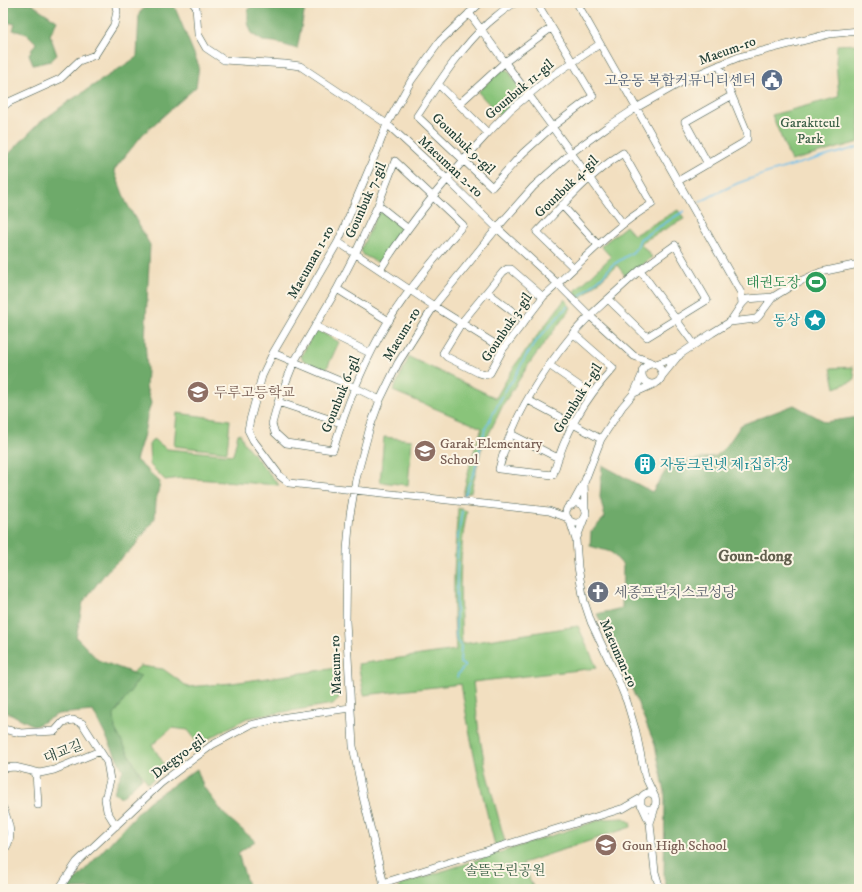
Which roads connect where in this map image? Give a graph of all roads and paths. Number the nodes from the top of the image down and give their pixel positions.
1 (116, 3) edge
2 (193, 3) edge
3 (480, 3) edge
4 (515, 3) edge
5 (537, 3) edge
6 (577, 3) edge
7 (469, 13) junction
8 (551, 28) junction
9 (481, 30) junction
10 (859, 31) edge
11 (600, 44) junction
12 (505, 62) junction
13 (572, 63) junction
14 (719, 65) junction
15 (438, 84) junction
16 (529, 95) junction
17 (731, 96) junction
18 (459, 104) junction
19 (3, 107) edge
20 (636, 108) junction
21 (387, 124) junction
22 (552, 127) junction
23 (488, 133) junction
24 (571, 153) junction
25 (463, 160) junction
26 (708, 164) junction
27 (590, 178) junction
28 (447, 179) junction
29 (678, 182) junction
30 (432, 197) junction
31 (562, 205) junction
32 (378, 206) junction
33 (623, 224) junction
34 (408, 228) junction
35 (497, 228) junction
36 (338, 242) junction
37 (598, 245) junction
38 (355, 254) junction
39 (859, 264) edge
40 (573, 267) junction
41 (380, 270) junction
42 (640, 270) junction
43 (558, 284) junction
44 (337, 289) junction
45 (410, 289) junction
46 (487, 292) junction
47 (741, 293) junction
48 (543, 297) junction
49 (773, 297) junction
50 (753, 298) junction
51 (608, 299) junction
52 (434, 306) junction
53 (741, 306) junction
54 (761, 312) junction
55 (590, 316) junction
56 (677, 319) junction
57 (747, 319) junction
58 (524, 320) junction
59 (389, 321) junction
60 (462, 322) junction
61 (730, 322) junction
62 (315, 326) junction
63 (573, 333) junction
64 (694, 344) junction
65 (503, 349) junction
66 (273, 353) junction
67 (370, 353) junction
68 (679, 355) junction
69 (634, 356) junction
70 (294, 362) junction
71 (654, 364) junction
72 (549, 365) junction
73 (642, 374) junction
74 (662, 376) junction
75 (654, 384) junction
76 (354, 387) junction
77 (634, 393) junction
78 (591, 394) junction
79 (380, 400) junction
80 (528, 400) junction
81 (278, 402) junction
82 (341, 423) junction
83 (573, 424) junction
84 (511, 434) junction
85 (601, 439) junction
86 (558, 458) junction
87 (584, 483) junction
88 (354, 490) junction
89 (570, 506) junction
90 (585, 508) junction
91 (549, 511) junction
92 (569, 519) junction
93 (584, 519) junction
94 (576, 540) junction
95 (350, 708) junction
96 (3, 730) edge
97 (100, 751) junction
98 (3, 768) edge
99 (36, 772) junction
100 (645, 776) junction
101 (642, 797) junction
102 (655, 797) junction
103 (38, 805) dead end
104 (656, 806) junction
105 (642, 807) junction
106 (3, 808) edge
107 (624, 808) junction
108 (650, 823) junction
109 (116, 826) junction
110 (3, 851) edge
111 (384, 886) edge
112 (59, 889) edge
113 (660, 889) edge

1 - 19 street
2 - 21 street, Maeuman 2-ro
3 - 7 street, Maeuman 1-ro
4 - 9 street, Gounbuk 9-gil
5 - 8 street
6 - 11 street
7 - 9 street
7 - 21 street, Maeuman 1-ro
8 - 12 street, Gounbuk 11-gil
8 - 13 street
9 - 12 street
9 - 15 street, Gounbuk 9-gil
10 - 14 street, Maeum-ro
11 - 13 street, Gounbuk 11-gil
11 - 20 street
12 - 16 street
12 - 18 street, Gounbuk 11-gil
13 - 16 street, Gounbuk 11-gil
13 - 22 street
14 - 17 street
14 - 20 street, Maeum-ro
15 - 18 street
15 - 25 street, Gounbuk 9-gil
16 - 22 street
16 - 23 street, Gounbuk 11-gil
17 - 26 street
17 - 26 street
18 - 23 street, Gounbuk 11-gil
20 - 24 street, Maeum-ro
20 - 29 street
21 - 28 street, Maeuman 2-ro
21 - 36 street, Maeuman 1-ro
22 - 24 street
22 - 25 street, Gounbuk 9-gil
23 - 25 street
24 - 27 street
24 - 35 street, Maeum-ro
25 - 28 street
26 - 29 street
27 - 31 street, Gounbuk 4-gil
27 - 33 street
27 - 33 street, Gounbuk 4-gil
28 - 30 street
28 - 35 street, Maeuman 2-ro
29 - 47 street
30 - 32 street, Gounbuk 7-gil
30 - 34 street
30 - 45 street, Gounbuk 7-gil
31 - 37 street
31 - 40 street, Gounbuk 4-gil
32 - 34 street
32 - 38 street, Gounbuk 7-gil
33 - 37 street, Gounbuk 4-gil
34 - 41 street
35 - 43 street, Maeuman 2-ro
35 - 52 street, Maeum-ro
36 - 38 street
36 - 66 street, Maeuman 1-ro
37 - 40 street, Gounbuk 4-gil
38 - 41 street
38 - 44 street, Gounbuk 6-gil
39 - 49 street
40 - 43 street, Gounbuk 4-gil
41 - 45 street
42 - 51 street, Gounbuk 1-gil
42 - 56 street
42 - 56 street, Gounbuk 1-gil
43 - 48 street, Gounbuk 4-gil
43 - 55 street, Maeuman 2-ro
44 - 59 street
44 - 62 street, Gounbuk 6-gil
45 - 52 street
45 - 59 street, Gounbuk 6-gil
46 - 48 street, Gounbuk 3-gil
46 - 58 street
46 - 60 street, Gounbuk 3-gil
47 - 50 street
47 - 53 street
48 - 58 street, Gounbuk 3-gil
49 - 50 street
49 - 54 street
50 - 53 street
50 - 54 street
51 - 55 street, Gounbuk 1-gil
51 - 56 street
52 - 60 street
52 - 79 street, Maeum-ro
53 - 57 street
53 - 61 street
54 - 57 street
55 - 63 street, Gounbuk 1-gil
55 - 69 street, Maeuman 2-ro
56 - 64 street
57 - 61 street
58 - 65 street, Gounbuk 3-gil
59 - 67 street, Gounbuk 6-gil
60 - 65 street
60 - 65 street, Gounbuk 3-gil
61 - 64 street
62 - 67 street
62 - 70 street, Gounbuk 6-gil
63 - 72 street, Gounbuk 1-gil
63 - 78 street, Gounbuk 1-gil
64 - 68 street
66 - 70 street
66 - 88 street, Maeuman 1-ro
67 - 76 street, Gounbuk 6-gil
68 - 71 street
68 - 74 street
69 - 71 street
69 - 73 street
70 - 76 street
70 - 81 street, Gounbuk 6-gil
71 - 73 street
71 - 74 street
72 - 78 street
72 - 80 street, Gounbuk 1-gil
73 - 75 street
73 - 77 street
74 - 75 street
75 - 77 street
76 - 79 street
76 - 82 street, Gounbuk 6-gil
77 - 85 street
78 - 83 street, Gounbuk 1-gil
79 - 88 street, Maeum-ro
80 - 83 street
80 - 84 street, Gounbuk 1-gil
81 - 82 street
81 - 82 street, Gounbuk 6-gil
83 - 85 street
83 - 86 street, Gounbuk 1-gil
84 - 86 street
84 - 86 street, Gounbuk 1-gil
85 - 87 street
87 - 89 street
87 - 90 street
88 - 91 street, Maeuman 1-ro
88 - 95 street, Maeum-ro
89 - 90 street
89 - 91 street
89 - 92 street
90 - 93 street
91 - 92 street
92 - 93 street
92 - 94 street
93 - 94 street
94 - 100 street, Maeuman-ro
95 - 109 street, Daegyo-gil
95 - 111 street, Maeum-ro
96 - 97 street, 대교길
97 - 99 street, 대교길
97 - 109 street, 대교길
98 - 99 street, 대교길
99 - 103 street, 대교길
100 - 101 street
100 - 102 street
101 - 102 street
101 - 105 street
101 - 107 street
102 - 104 street
104 - 105 street
104 - 108 street
105 - 107 street
105 - 108 street
106 - 110 street
107 - 111 street
108 - 113 street
109 - 112 street, Daegyo-gil

